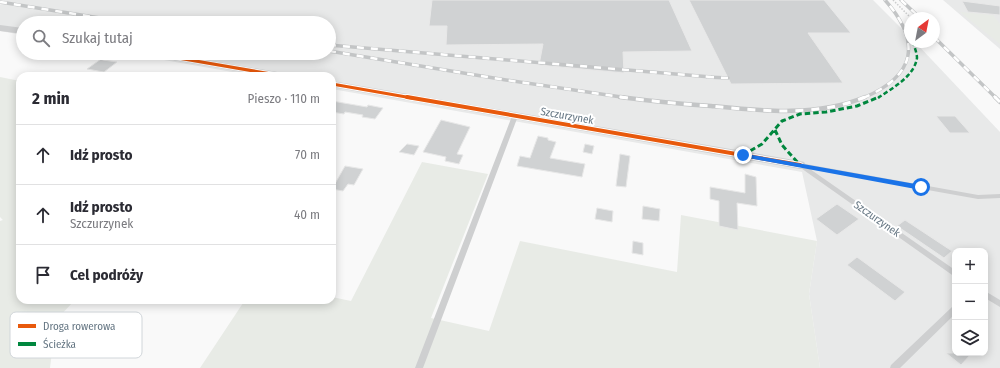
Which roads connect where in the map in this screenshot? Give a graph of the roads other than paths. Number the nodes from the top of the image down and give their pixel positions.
1 (0, 28) edge
2 (16, 31) edge
3 (190, 60) edge
4 (260, 72) edge
5 (336, 85) edge
6 (515, 116) junction
7 (800, 165) junction
8 (1000, 196) edge
9 (952, 272) edge
10 (988, 296) edge
11 (1000, 304) edge
12 (952, 312) edge
13 (419, 368) edge
14 (894, 368) edge

1 - 2 street
3 - 4 street
5 - 6 street, Szczurzynek
6 - 7 street, Szczurzynek
6 - 13 lane
7 - 8 lane
7 - 9 lane, Szczurzynek
10 - 11 lane
12 - 14 lane

